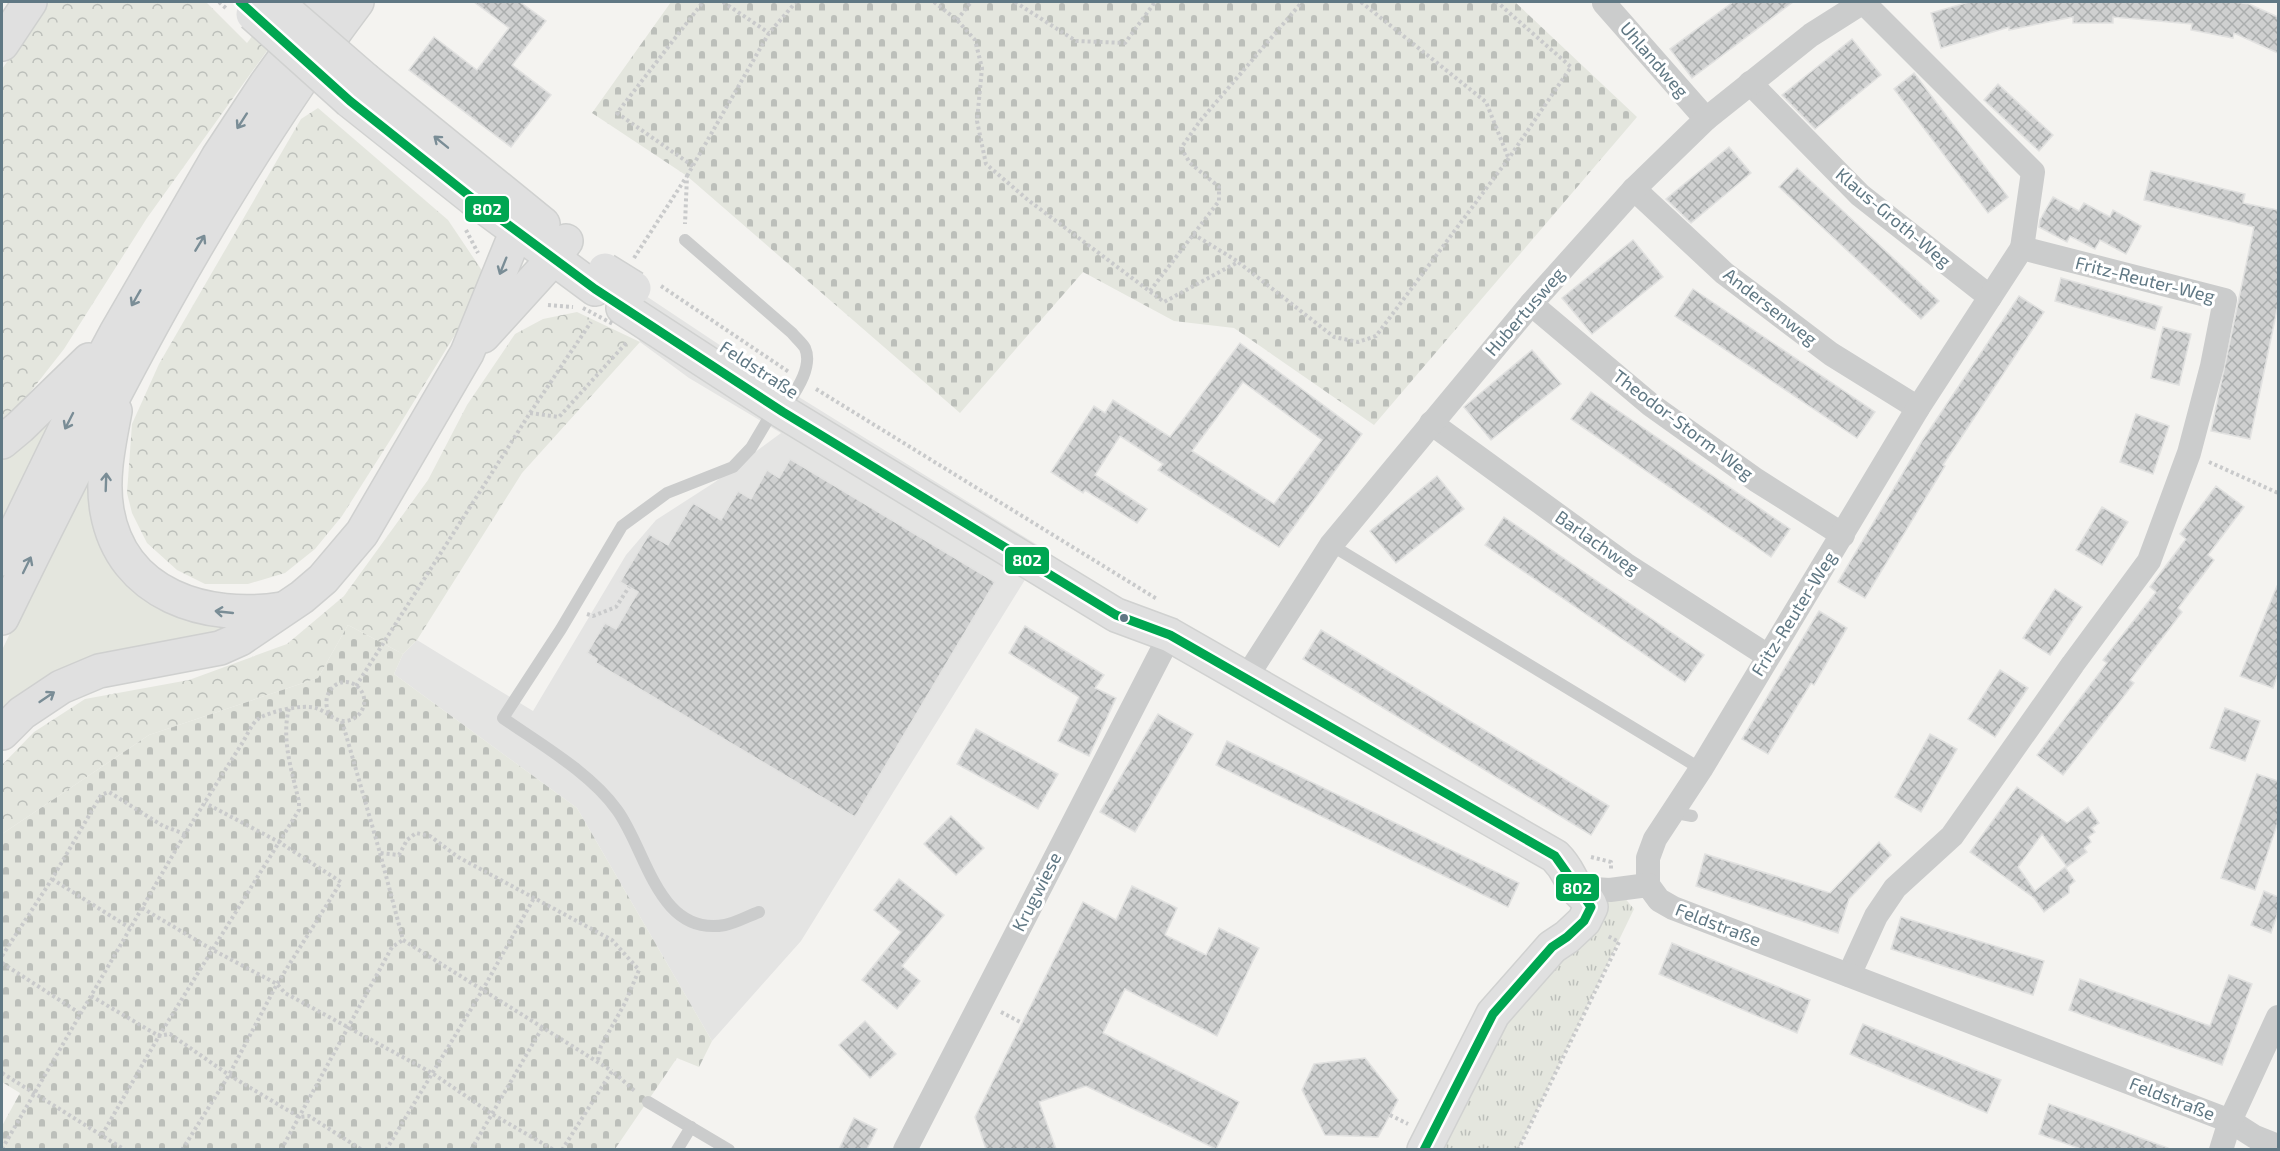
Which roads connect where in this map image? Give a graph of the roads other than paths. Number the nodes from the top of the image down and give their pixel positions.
1 (30, 2) edge
2 (325, 2) edge
3 (357, 2) edge
4 (1606, 2) edge
5 (1863, 2) edge
6 (256, 6) edge
7 (2, 44) edge
8 (1750, 83) junction
9 (358, 91) junction
10 (1706, 119) junction
11 (1634, 189) junction
12 (525, 224) junction
13 (685, 240) road end
14 (2022, 248) junction
15 (560, 250) junction
16 (1990, 297) junction
17 (1531, 304) junction
18 (116, 333) junction
19 (467, 353) junction
20 (123, 376) junction
21 (788, 396) junction
22 (1918, 408) junction
23 (1431, 423) junction
24 (2, 442) edge
25 (1843, 535) junction
26 (1331, 545) junction
27 (2, 559) edge
28 (282, 609) junction
29 (2, 618) edge
30 (1170, 635) junction
31 (1768, 656) junction
32 (1246, 678) junction
33 (2, 733) edge
34 (1701, 769) junction
35 (1648, 885) junction
36 (1576, 888) junction
37 (759, 912) dead end
38 (1849, 975) junction
39 (2278, 1017) edge
40 (648, 1102) road end
41 (2230, 1121) junction
42 (691, 1127) junction
43 (2278, 1146) edge
44 (676, 1149) edge
45 (729, 1149) edge
46 (905, 1149) edge
47 (1424, 1149) edge
48 (2221, 1149) edge

1 - 7 main road
2 -> 18 main road
20 -> 3 main road
4 - 10 street, Uhlandweg
5 - 8 street, Hubertusweg
5 - 14 street
6 - 9 main road, bridge
8 - 10 street, Hubertusweg
8 - 16 street, Klaus-Groth-Weg
12 -> 9 main road, Feldstraße
9 - 12 main road, Feldstraße
10 - 11 street, Hubertusweg
11 - 17 street, Hubertusweg
11 - 22 street, Andersenweg
12 - 15 main road, Feldstraße
12 -> 19 main road
13 - 21 lane
14 - 16 street, Fritz-Reuter-Weg
14 - 38 street, Fritz-Reuter-Weg
15 - 19 main road
15 - 21 main road, Feldstraße
16 - 22 street, Fritz-Reuter-Weg
17 - 23 street, Hubertusweg
17 - 25 street, Theodor-Storm-Weg
18 - 24 main road
18 -> 27 main road
19 - 28 main road
28 -> 20 main road
29 -> 20 main road
21 - 30 main road, Feldstraße
21 - 37 lane
22 - 25 street, Fritz-Reuter-Weg
23 - 26 street, Hubertusweg
23 - 31 street, Barlachweg
25 - 31 street, Fritz-Reuter-Weg
26 - 32 street, Hubertusweg
26 - 34 lane
33 -> 28 main road
30 - 32 main road, Feldstraße
30 - 46 street, Krugwiese
31 - 34 street, Fritz-Reuter-Weg
32 - 36 main road, Feldstraße
34 - 35 street, Fritz-Reuter-Weg
35 - 36 street
35 - 38 street, Feldstraße
36 - 47 main road
38 - 41 street, Feldstraße
39 - 41 street
40 - 42 lane
41 - 43 street, Feldstraße
41 - 48 street
42 - 44 lane
42 - 45 lane

